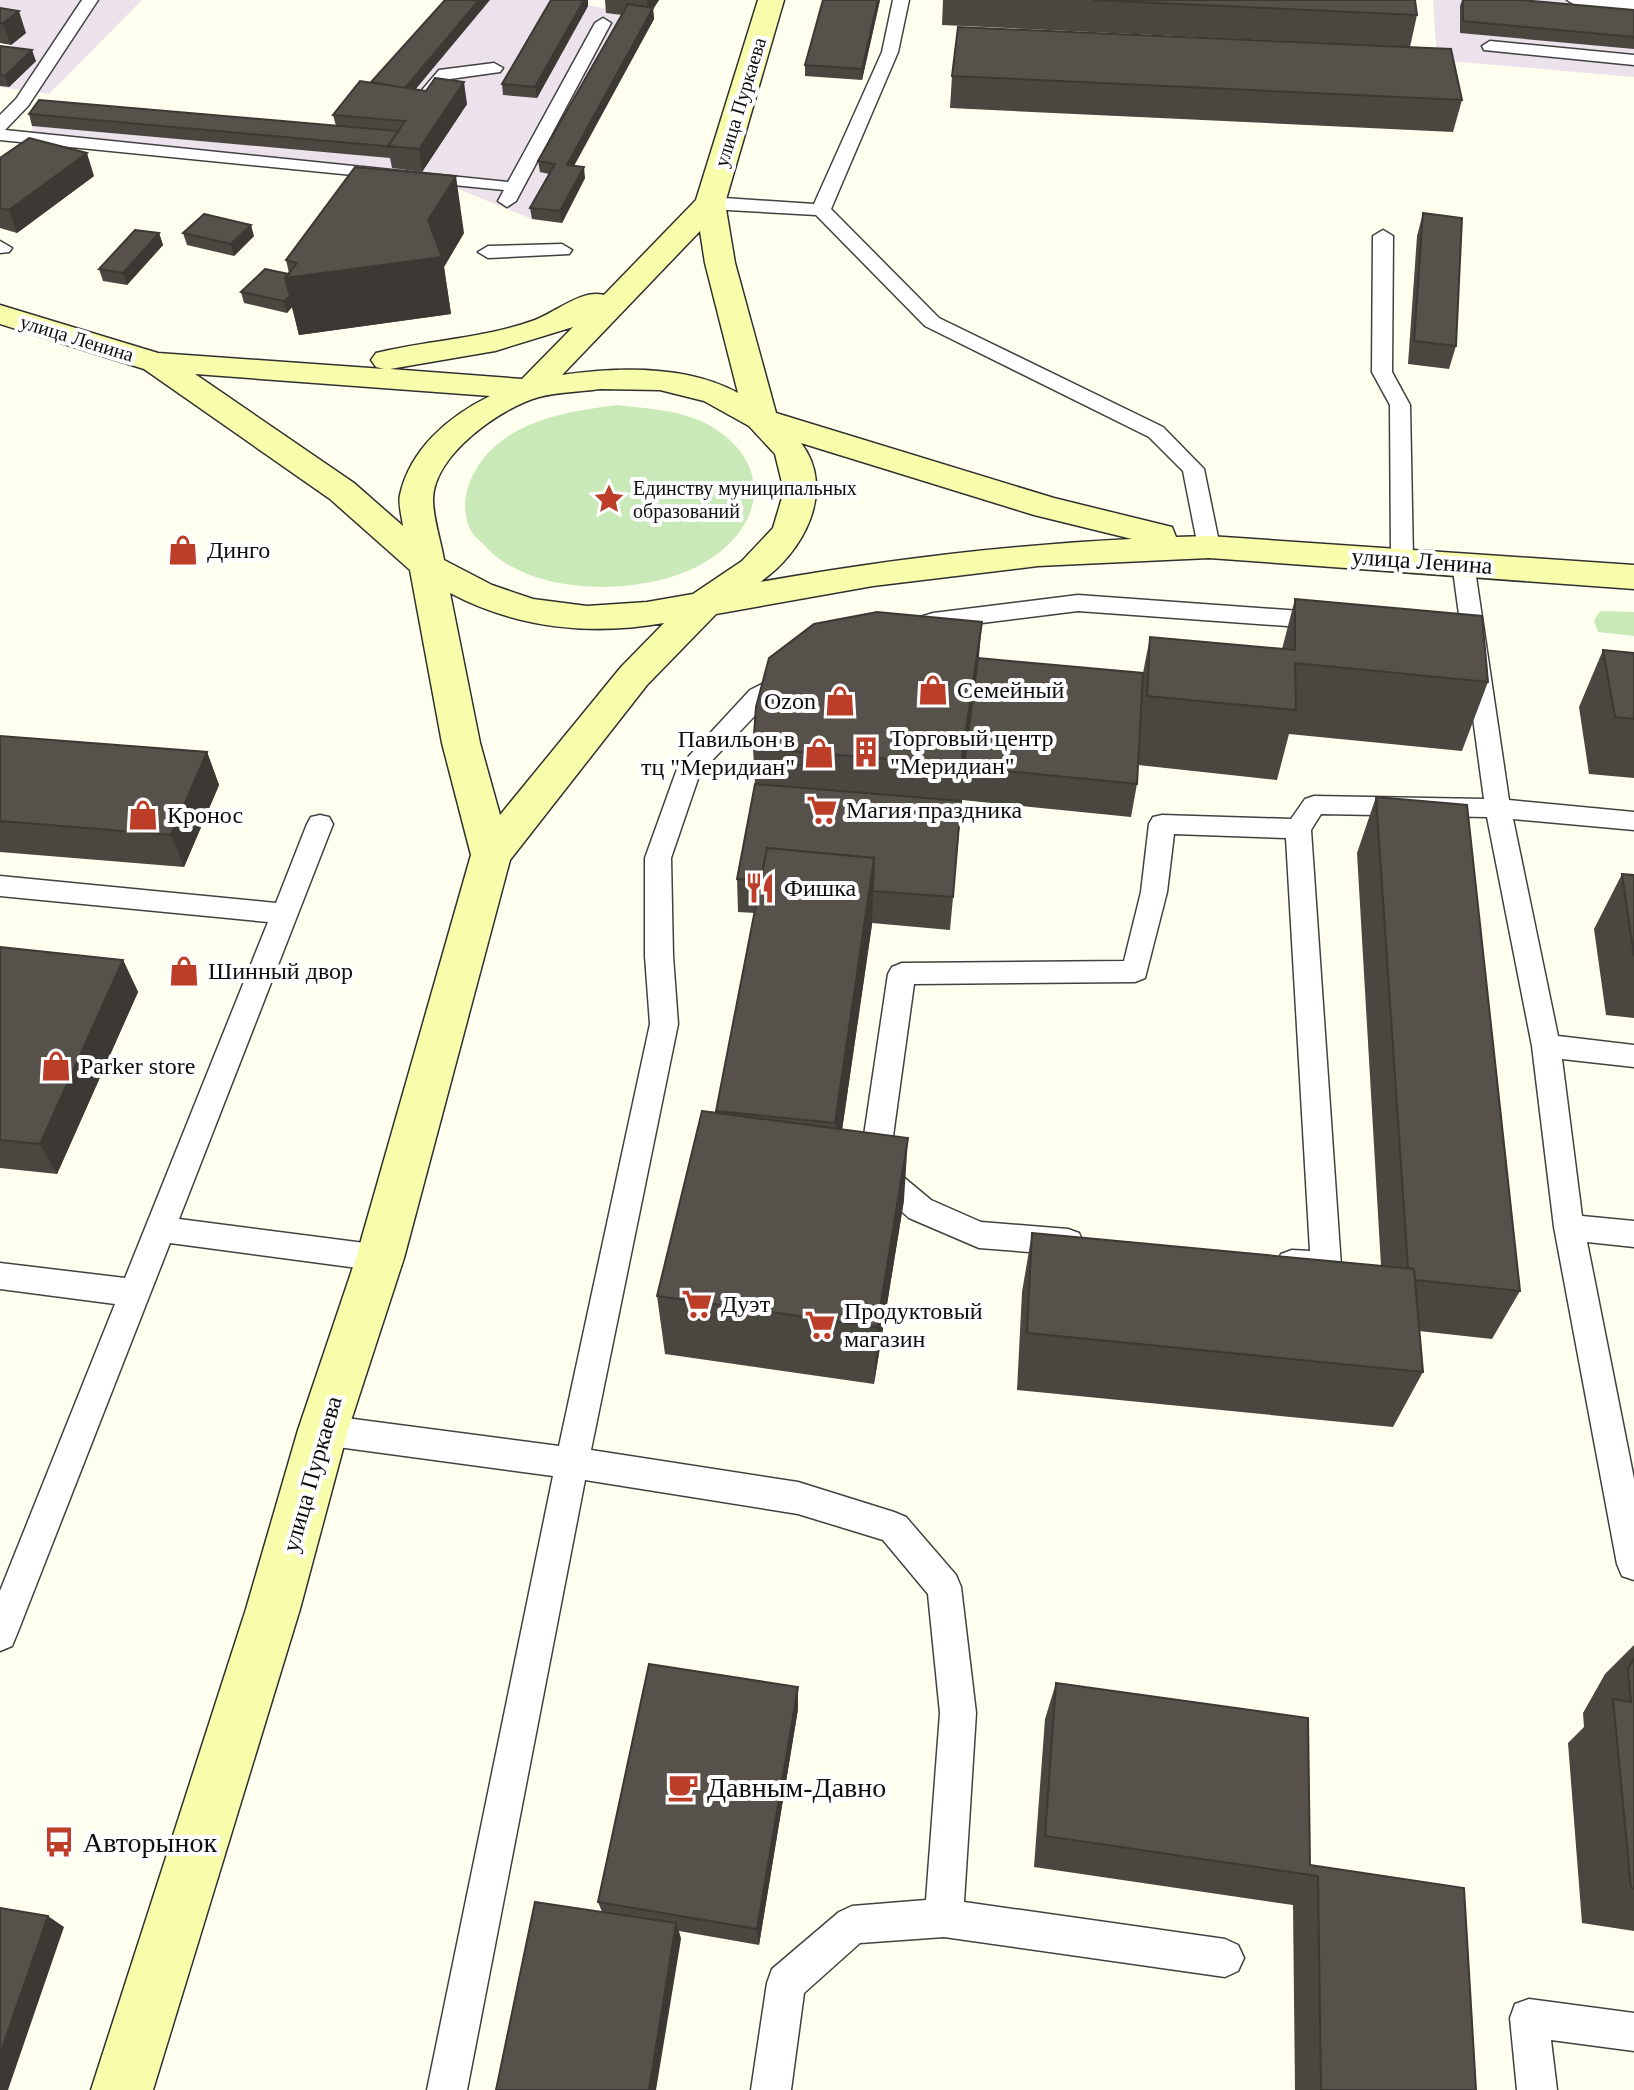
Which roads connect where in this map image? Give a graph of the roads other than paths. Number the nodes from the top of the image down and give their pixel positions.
1 (90, 0) edge
2 (771, 0) edge
3 (901, 0) edge
4 (1575, 0) edge
5 (1634, 5) edge
6 (603, 23) dead end
7 (1490, 46) dead end
8 (1634, 60) edge
9 (494, 68) dead end
10 (414, 111) edge
11 (0, 126) edge
12 (0, 135) edge
13 (22, 137) junction
14 (0, 157) edge
15 (710, 203) junction
16 (821, 210) junction
17 (1383, 236) dead end
18 (670, 243) junction
19 (562, 250) dead end
20 (488, 252) dead end
21 (0, 314) edge
22 (155, 362) junction
23 (305, 371) junction
24 (530, 389) junction
25 (761, 419) junction
26 (1209, 547) junction
27 (1402, 559) junction
28 (1463, 563) junction
29 (427, 566) junction
30 (1634, 577) edge
31 (705, 603) junction
32 (1351, 623) edge
33 (1442, 630) edge
34 (1472, 633) junction
35 (889, 635) edge
36 (806, 668) edge
37 (1498, 808) junction
38 (1634, 821) edge
39 (320, 824) dead end
40 (1298, 829) junction
41 (491, 855) junction
42 (0, 886) edge
43 (284, 914) junction
44 (1546, 1046) junction
45 (1634, 1056) edge
46 (1569, 1227) junction
47 (160, 1229) junction
48 (1634, 1234) edge
49 (1100, 1245) edge
50 (380, 1258) junction
51 (1260, 1260) edge
52 (0, 1276) edge
53 (135, 1293) junction
54 (323, 1430) junction
55 (572, 1463) junction
56 (1634, 1564) edge
57 (0, 1634) edge
58 (944, 1918) junction
59 (1225, 1958) dead end
60 (1634, 2032) edge
61 (122, 2090) edge
62 (447, 2090) edge
63 (771, 2090) edge
64 (1537, 2090) edge

1 - 11 lane
2 - 15 main road, улица Пуркаева
3 - 16 lane
4 - 5 lane
6 - 13 lane
7 - 8 lane
9 - 10 lane
12 - 13 lane
13 - 14 lane
15 - 16 lane
15 - 18 main road
15 - 25 main road
16 - 26 lane
17 - 27 lane
18 - 23 main road
18 - 24 main road
19 - 20 lane
21 - 22 main road, улица Ленина
22 - 23 main road
22 - 29 main road
23 - 24 main road
24 - 25 main road
24 - 29 main road
25 - 26 main road
25 - 31 main road
26 - 27 main road, улица Ленина
26 - 31 main road
27 - 28 main road, улица Ленина
28 - 30 main road, улица Ленина
28 - 34 lane
29 - 31 main road
29 - 41 main road
31 - 41 main road
32 - 35 lane
33 - 34 lane
34 - 37 lane
36 - 55 lane
37 - 38 lane
37 - 40 lane
37 - 44 lane
39 - 43 lane
40 - 49 lane
40 - 51 lane
41 - 50 main road, улица Пуркаева
42 - 43 lane
43 - 47 lane
44 - 45 lane
44 - 46 lane
46 - 48 lane
46 - 56 lane
47 - 50 lane
47 - 53 lane
50 - 54 main road, улица Пуркаева
52 - 53 lane
53 - 57 lane
54 - 55 lane
54 - 61 main road, улица Пуркаева
55 - 58 lane
55 - 62 lane
58 - 59 lane
58 - 63 lane
60 - 64 lane

